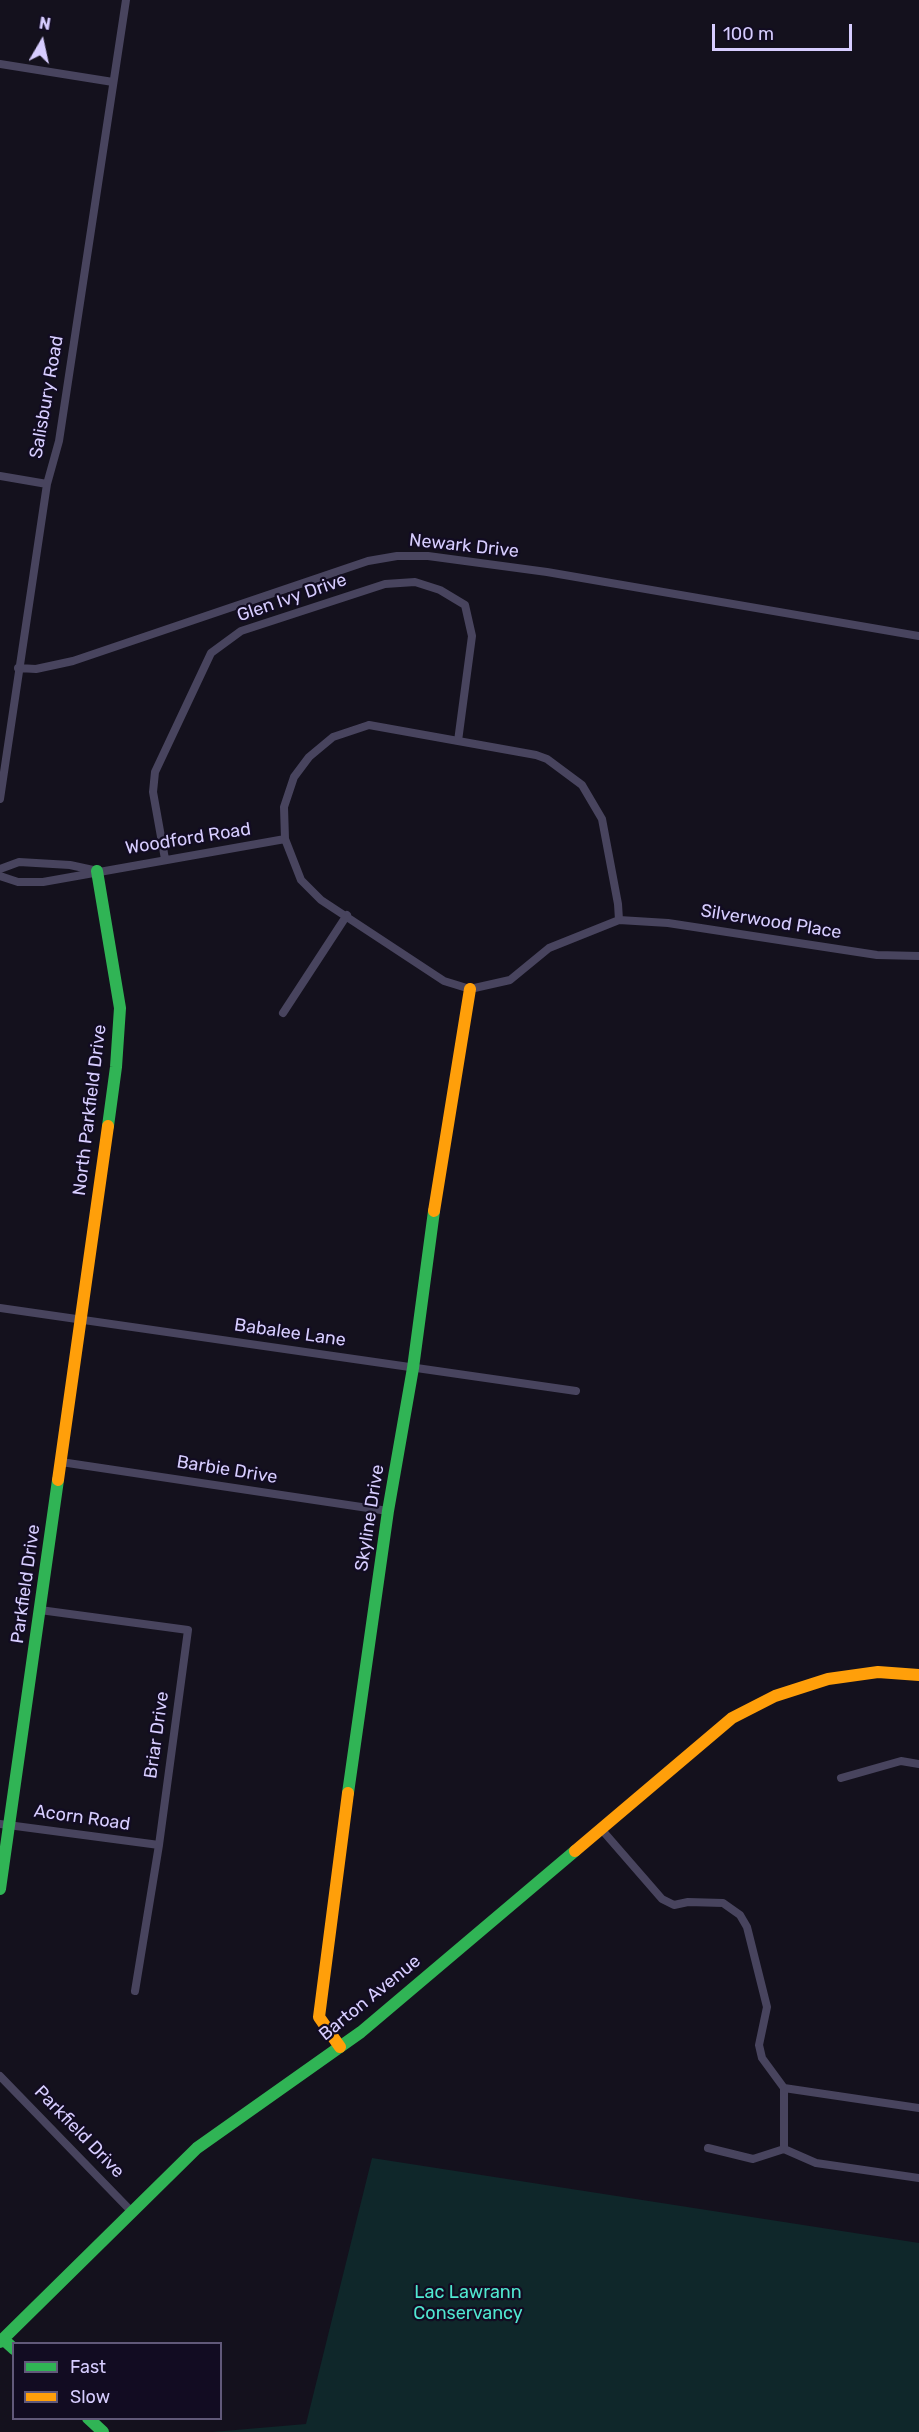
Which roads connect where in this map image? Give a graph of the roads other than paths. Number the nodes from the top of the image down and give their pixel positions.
1 (126, 0) edge
2 (0, 64) edge
3 (113, 82) junction
4 (0, 476) edge
5 (46, 484) junction
6 (919, 636) edge
7 (18, 668) junction
8 (458, 741) junction
9 (0, 799) edge
10 (285, 839) junction
11 (165, 859) junction
12 (0, 869) edge
13 (97, 871) junction
14 (0, 876) edge
15 (347, 915) junction
16 (619, 920) junction
17 (919, 956) edge
18 (470, 989) junction
19 (283, 1013) dead end
20 (0, 1308) edge
21 (81, 1319) junction
22 (413, 1368) junction
23 (576, 1391) dead end
24 (61, 1462) junction
25 (388, 1511) junction
26 (40, 1610) junction
27 (919, 1675) edge
28 (919, 1764) edge
29 (841, 1778) dead end
30 (4, 1824) edge
31 (602, 1830) junction
32 (159, 1845) junction
33 (0, 1889) edge
34 (135, 1991) dead end
35 (340, 2047) junction
36 (0, 2076) edge
37 (784, 2088) junction
38 (919, 2108) edge
39 (708, 2148) dead end
40 (784, 2149) junction
41 (919, 2178) edge
42 (132, 2212) junction
43 (1, 2339) edge
44 (90, 2420) edge
45 (102, 2432) edge

1 - 3 street, Salisbury Road
2 - 3 street
3 - 5 street, Salisbury Road
4 - 5 street
5 - 7 street, Salisbury Road
6 - 7 street, Newark Drive
7 - 9 street, Salisbury Road
8 - 10 street
8 - 11 street, Glen Ivy Drive
8 - 16 street
10 - 11 street, Woodford Road
10 - 15 street
11 - 13 street, Woodford Road
12 - 13 street, Woodford Road
13 - 14 street, Woodford Road
13 - 21 street, North Parkfield Drive
15 - 18 street
15 - 19 street
16 - 17 street, Silverwood Place
16 - 18 street
18 - 22 street, Skyline Drive
20 - 21 street, Babalee Lane
21 - 22 street, Babalee Lane
21 - 24 street, Parkfield Drive
22 - 23 street, Babalee Lane
22 - 25 street, Skyline Drive
24 - 25 street, Barbie Drive
24 - 26 street, Parkfield Drive
25 - 35 street, Skyline Drive
26 - 30 street, Parkfield Drive
26 - 32 street, Briar Drive
27 - 31 street, Barton Avenue
28 - 29 street
30 - 32 street, Acorn Road
30 - 33 street, Parkfield Drive
31 - 35 street, Barton Avenue
31 - 37 street
32 - 34 street, Briar Drive
35 - 42 street, Barton Avenue
36 - 42 street, Parkfield Drive
37 - 38 street
37 - 40 street
39 - 40 street
40 - 41 street
42 - 43 street, Barton Avenue
44 - 45 street

